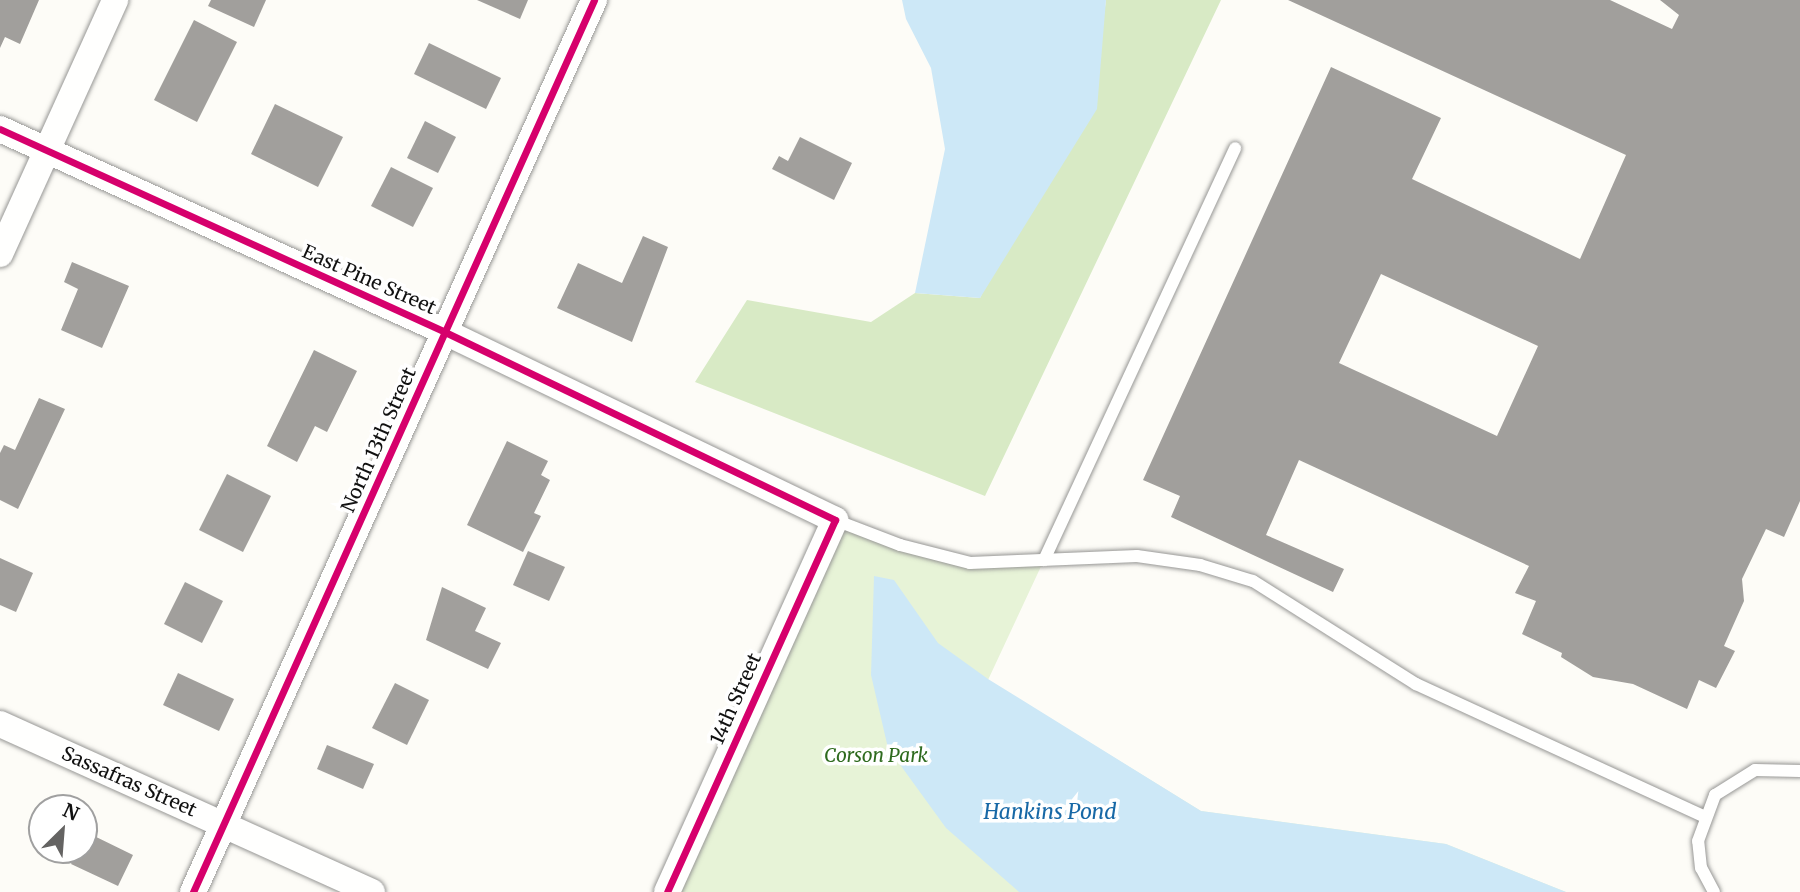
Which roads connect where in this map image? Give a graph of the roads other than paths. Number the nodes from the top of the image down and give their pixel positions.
1 (115, 0) edge
2 (594, 0) edge
3 (0, 130) edge
4 (1235, 148) dead end
5 (47, 151) junction
6 (0, 254) edge
7 (444, 332) junction
8 (835, 520) junction
9 (1044, 560) junction
10 (0, 724) edge
11 (1800, 771) edge
12 (1703, 816) junction
13 (223, 824) junction
14 (193, 892) edge
15 (372, 892) edge
16 (667, 892) edge
17 (1714, 892) edge

1 - 5 street
2 - 7 street, North 13th Street
3 - 5 street, East Pine Street
4 - 9 lane
5 - 6 street
5 - 7 street, East Pine Street
7 - 8 street, East Pine Street
7 - 13 street, North 13th Street
8 - 9 lane
8 - 16 street, 14th Street
9 - 12 lane
10 - 13 street, Sassafras Street
11 - 12 lane
12 - 17 lane
13 - 14 street, North 13th Street
13 - 15 street, Sassafras Street

